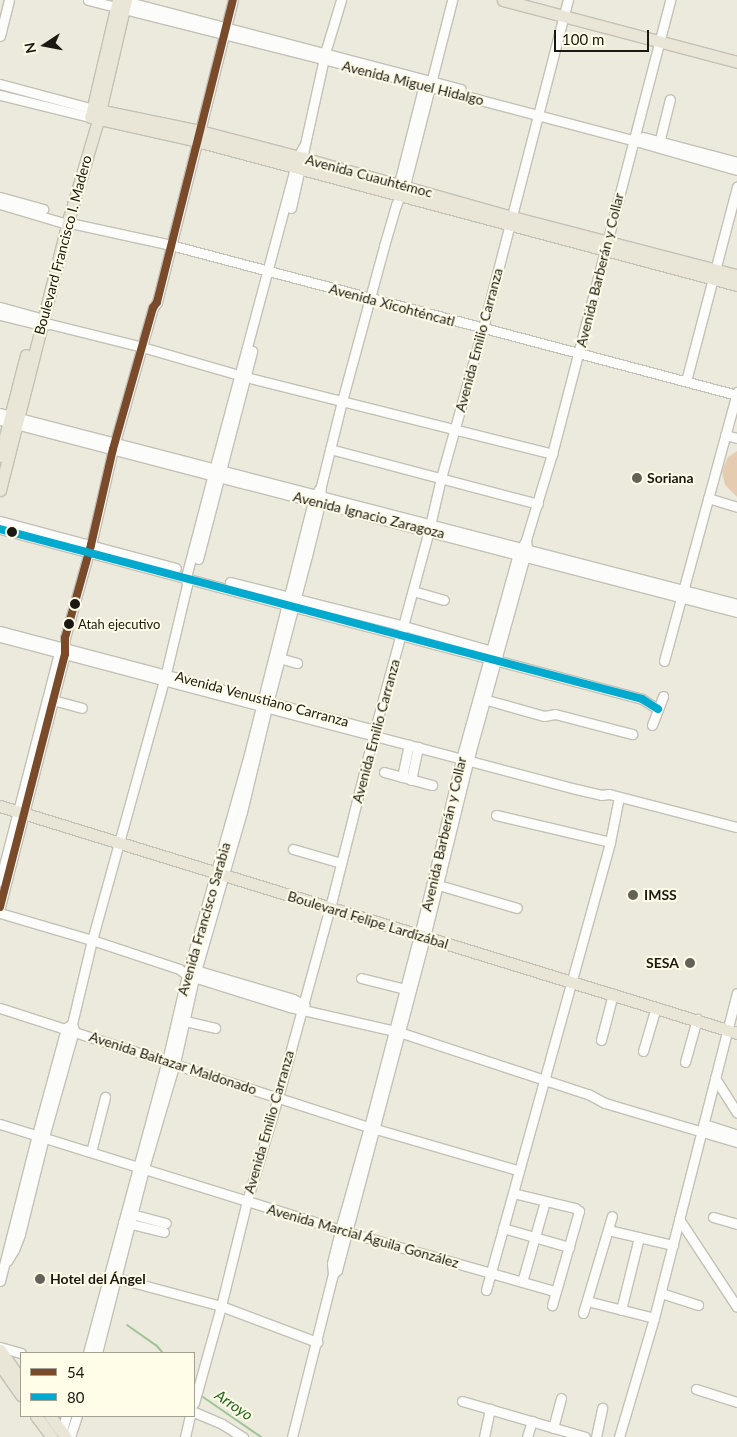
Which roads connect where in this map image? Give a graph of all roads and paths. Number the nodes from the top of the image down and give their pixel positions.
1 (9, 0) edge
2 (88, 0) edge
3 (232, 0) edge
4 (341, 0) edge
5 (447, 0) edge
6 (452, 0) edge
7 (532, 0) edge
8 (670, 0) edge
9 (510, 1) edge
10 (122, 3) edge
11 (566, 8) edge
12 (442, 29) junction
13 (225, 31) junction
14 (0, 36) edge
15 (659, 38) junction
16 (714, 52) junction
17 (737, 54) edge
18 (324, 57) junction
19 (737, 62) edge
20 (428, 83) junction
21 (0, 84) edge
22 (0, 95) edge
23 (670, 99) dead end
24 (538, 112) junction
25 (95, 114) junction
26 (198, 136) junction
27 (633, 137) junction
28 (659, 144) junction
29 (300, 160) junction
30 (714, 160) junction
31 (737, 162) edge
32 (737, 170) edge
33 (737, 187) edge
34 (400, 193) junction
35 (0, 198) edge
36 (0, 204) edge
37 (27, 208) junction
38 (67, 220) junction
39 (511, 221) junction
40 (169, 245) junction
41 (606, 246) junction
42 (271, 272) junction
43 (714, 274) junction
44 (737, 275) edge
45 (737, 285) edge
46 (370, 300) junction
47 (1, 310) edge
48 (41, 322) junction
49 (483, 328) junction
50 (142, 347) junction
51 (578, 354) junction
52 (243, 376) junction
53 (686, 381) junction
54 (737, 394) edge
55 (342, 401) junction
56 (9, 419) edge
57 (454, 431) junction
58 (725, 435) junction
59 (737, 438) edge
60 (114, 446) junction
61 (330, 449) junction
62 (552, 454) junction
63 (0, 456) edge
64 (217, 472) junction
65 (441, 478) junction
66 (0, 490) edge
67 (708, 498) junction
68 (317, 499) junction
69 (538, 504) junction
70 (737, 507) edge
71 (0, 521) edge
72 (430, 527) junction
73 (0, 528) edge
74 (90, 548) junction
75 (523, 549) junction
76 (189, 577) junction
77 (413, 591) junction
78 (683, 594) junction
79 (444, 600) dead end
80 (292, 601) junction
81 (736, 608) edge
82 (403, 630) junction
83 (4, 635) edge
84 (63, 647) junction
85 (493, 655) junction
86 (277, 658) junction
87 (664, 661) dead end
88 (297, 663) dead end
89 (164, 677) junction
90 (663, 696) dead end
91 (482, 698) junction
92 (49, 699) junction
93 (264, 703) junction
94 (82, 708) dead end
95 (658, 709) junction
96 (652, 725) dead end
97 (374, 732) junction
98 (632, 734) dead end
99 (413, 746) junction
100 (466, 756) junction
101 (384, 772) dead end
102 (402, 777) junction
103 (412, 780) junction
104 (432, 785) dead end
105 (620, 797) junction
106 (0, 800) edge
107 (0, 806) edge
108 (21, 809) junction
109 (496, 815) dead end
110 (737, 827) edge
111 (121, 841) junction
112 (610, 842) junction
113 (293, 849) dead end
114 (9, 861) junction
115 (341, 863) junction
116 (221, 871) junction
117 (0, 881) edge
118 (436, 884) junction
119 (330, 904) junction
120 (0, 907) edge
121 (516, 908) dead end
122 (0, 913) edge
123 (423, 932) junction
124 (92, 940) junction
125 (192, 973) junction
126 (361, 978) dead end
127 (571, 978) junction
128 (407, 990) junction
129 (737, 993) edge
130 (614, 994) junction
131 (652, 1003) junction
132 (302, 1006) junction
133 (0, 1008) edge
134 (697, 1019) junction
135 (186, 1021) junction
136 (71, 1027) junction
137 (215, 1028) dead end
138 (733, 1028) edge
139 (396, 1031) junction
140 (601, 1040) dead end
141 (643, 1051) dead end
142 (171, 1062) junction
143 (685, 1062) dead end
144 (715, 1078) junction
145 (543, 1080) junction
146 (105, 1097) dead end
147 (278, 1097) junction
148 (737, 1113) edge
149 (0, 1124) edge
150 (372, 1127) junction
151 (704, 1127) junction
152 (737, 1135) edge
153 (40, 1136) junction
154 (737, 1142) edge
155 (91, 1152) junction
156 (140, 1167) junction
157 (517, 1170) junction
158 (513, 1193) junction
159 (247, 1201) junction
160 (545, 1201) junction
161 (128, 1213) junction
162 (612, 1216) dead end
163 (713, 1217) dead end
164 (680, 1219) junction
165 (126, 1223) junction
166 (737, 1224) edge
167 (503, 1228) junction
168 (608, 1230) junction
169 (343, 1231) junction
170 (535, 1238) junction
171 (639, 1238) junction
172 (673, 1245) junction
173 (569, 1247) junction
174 (490, 1273) junction
175 (113, 1277) junction
176 (0, 1281) edge
177 (522, 1282) junction
178 (486, 1290) dead end
179 (554, 1291) junction
180 (661, 1293) junction
181 (587, 1301) junction
182 (552, 1305) dead end
183 (698, 1305) dead end
184 (221, 1306) junction
185 (737, 1307) edge
186 (620, 1310) junction
187 (583, 1312) dead end
188 (654, 1318) junction
189 (317, 1342) junction
190 (0, 1348) edge
191 (88, 1352) edge
192 (97, 1352) edge
193 (20, 1353) edge
194 (0, 1365) edge
195 (20, 1378) edge
196 (696, 1389) dead end
197 (20, 1393) edge
198 (561, 1398) dead end
199 (195, 1399) edge
200 (462, 1401) dead end
201 (737, 1402) edge
202 (602, 1408) dead end
203 (490, 1409) junction
204 (195, 1412) edge
205 (37, 1417) edge
206 (51, 1417) edge
207 (66, 1417) edge
208 (76, 1417) edge
209 (190, 1417) edge
210 (532, 1421) junction
211 (553, 1428) junction
212 (574, 1435) edge
213 (62, 1436) edge
214 (185, 1437) edge
215 (243, 1437) edge
216 (292, 1437) edge
217 (484, 1437) edge
218 (527, 1437) edge
219 (585, 1437) edge
220 (596, 1437) edge
221 (619, 1437) edge

1 - 14 street
2 - 10 street, Avenida Miguel Hidalgo
3 - 13 street
4 - 18 street
5 - 12 street, Avenida Francisco Sarabia
6 - 12 street, Avenida Francisco Sarabia
7 - 11 main road
8 - 15 street, Avenida Barberán y Collar
9 - 11 main road
10 - 13 street, Avenida Miguel Hidalgo
10 - 25 main road, Boulevard Francisco I. Madero
11 - 15 main road
11 - 24 street, Avenida Emilio Carranza
12 - 20 street, Avenida Francisco Sarabia
13 - 18 street, Avenida Miguel Hidalgo
13 - 26 street
15 - 16 main road
15 - 27 street, Avenida Barberán y Collar
16 - 17 main road
16 - 19 main road
18 - 20 street, Avenida Miguel Hidalgo
18 - 29 street
20 - 24 street, Avenida Miguel Hidalgo
20 - 34 street, Avenida Francisco Sarabia
21 - 25 street, Avenida Cuauhtémoc
22 - 25 street, Avenida Cuauhtémoc
23 - 28 street
24 - 27 street, Avenida Miguel Hidalgo
24 - 39 street, Avenida Emilio Carranza
25 - 26 main road, Avenida Cuauhtémoc
25 - 38 main road, Boulevard Francisco I. Madero
26 - 29 main road, Avenida Cuauhtémoc
26 - 40 street
27 - 28 street, Avenida Miguel Hidalgo
27 - 41 street, Avenida Barberán y Collar
28 - 30 street, Avenida Miguel Hidalgo
29 - 34 main road, Avenida Cuauhtémoc
29 - 42 street
30 - 31 street, Avenida Miguel Hidalgo
30 - 32 street, Avenida Miguel Hidalgo
33 - 43 street
34 - 39 main road, Avenida Cuauhtémoc
34 - 46 street, Avenida Francisco Sarabia
35 - 37 street, Avenida Xicohténcatl
36 - 37 street, Avenida Xicohténcatl
37 - 38 street, Avenida Xicohténcatl
38 - 40 street, Avenida Xicohténcatl
38 - 48 main road, Boulevard Francisco I. Madero
39 - 41 main road, Avenida Cuauhtémoc
39 - 49 street, Avenida Emilio Carranza
40 - 42 street, Avenida Xicohténcatl
40 - 50 street
41 - 43 main road, Avenida Cuauhtémoc
41 - 51 street, Avenida Barberán y Collar
42 - 46 street, Avenida Xicohténcatl
42 - 52 street
43 - 44 main road, Avenida Cuauhtémoc
43 - 45 main road, Avenida Cuauhtémoc
43 - 53 street
46 - 49 street, Avenida Xicohténcatl
46 - 55 street, Avenida Francisco Sarabia
47 - 48 street
48 - 50 street
48 - 56 main road, Boulevard Francisco I. Madero
49 - 51 street, Avenida Xicohténcatl
49 - 57 street, Avenida Emilio Carranza
50 - 52 street
50 - 60 street
51 - 53 street, Avenida Xicohténcatl
51 - 62 street, Avenida Barberán y Collar
52 - 55 street
52 - 64 street
53 - 54 street, Avenida Xicohténcatl
54 - 58 street
55 - 57 street
55 - 61 street, Avenida Francisco Sarabia
56 - 60 street, Avenida Ignacio Zaragoza
56 - 63 main road, Boulevard Francisco I. Madero
56 - 66 main road, Boulevard Francisco I. Madero
57 - 62 street
57 - 65 street, Avenida Emilio Carranza
58 - 59 street
58 - 67 street
60 - 64 street, Avenida Ignacio Zaragoza
60 - 74 street
61 - 65 street
61 - 68 street, Avenida Francisco Sarabia
62 - 69 street, Avenida Barberán y Collar
64 - 68 street, Avenida Ignacio Zaragoza
64 - 76 street
65 - 69 street
65 - 72 street, Avenida Emilio Carranza
67 - 70 street
67 - 78 street
68 - 72 street, Avenida Ignacio Zaragoza
68 - 80 street, Avenida Francisco Sarabia
69 - 75 street, Avenida Barberán y Collar
71 - 74 street
72 - 75 street, Avenida Ignacio Zaragoza
72 - 77 street, Avenida Emilio Carranza
73 - 74 street
74 - 76 street
74 - 84 street
75 - 78 street, Avenida Ignacio Zaragoza
75 - 85 street, Avenida Barberán y Collar
76 - 80 street
76 - 89 street
77 - 79 street
77 - 82 street, Avenida Emilio Carranza
78 - 81 street, Avenida Ignacio Zaragoza
78 - 87 street
80 - 82 street
80 - 86 street, Avenida Francisco Sarabia
82 - 85 street
82 - 97 street, Avenida Emilio Carranza
83 - 84 street, Avenida Venustiano Carranza
84 - 89 street, Avenida Venustiano Carranza
84 - 92 street
85 - 91 street, Avenida Barberán y Collar
85 - 95 street
86 - 88 street
86 - 93 street, Avenida Francisco Sarabia
89 - 93 street, Avenida Venustiano Carranza
89 - 111 street
90 - 95 street
91 - 98 street
91 - 100 street, Avenida Barberán y Collar
92 - 94 street
92 - 108 street
93 - 97 street, Avenida Venustiano Carranza
93 - 116 street, Avenida Francisco Sarabia
95 - 96 street
97 - 99 street, Avenida Venustiano Carranza
97 - 100 street, Avenida Venustiano Carranza
97 - 115 street, Avenida Emilio Carranza
99 - 100 street, Avenida Venustiano Carranza
99 - 102 street
99 - 103 street
100 - 105 street, Avenida Venustiano Carranza
100 - 118 street, Avenida Barberán y Collar
101 - 102 street
102 - 103 street
103 - 104 street
105 - 110 street, Avenida Venustiano Carranza
105 - 112 street
106 - 108 main road, Boulevard Felipe Lardizábal
107 - 108 main road, Boulevard Felipe Lardizábal
108 - 111 main road, Boulevard Felipe Lardizábal
108 - 114 street
109 - 112 street
111 - 116 main road, Boulevard Felipe Lardizábal
111 - 124 street
112 - 127 street
113 - 115 street
114 - 117 street
114 - 120 street
115 - 119 street, Avenida Emilio Carranza
116 - 119 main road, Boulevard Felipe Lardizábal
116 - 125 street, Avenida Francisco Sarabia
118 - 121 street
118 - 123 street, Avenida Barberán y Collar
119 - 123 main road, Boulevard Felipe Lardizábal
119 - 132 street, Avenida Emilio Carranza
122 - 124 street
123 - 127 main road, Boulevard Felipe Lardizábal
123 - 128 street, Avenida Barberán y Collar
124 - 125 street
124 - 136 street
125 - 132 street
125 - 135 street, Avenida Francisco Sarabia
125 - 142 street, Avenida Francisco Sarabia
126 - 128 street
127 - 130 main road, Boulevard Felipe Lardizábal
127 - 131 main road, Boulevard Felipe Lardizábal
127 - 145 street
128 - 139 street, Avenida Barberán y Collar
129 - 138 street
130 - 131 main road, Boulevard Felipe Lardizábal
130 - 140 street
131 - 134 main road, Boulevard Felipe Lardizábal
131 - 138 main road, Boulevard Felipe Lardizábal
131 - 141 street
132 - 139 street
132 - 147 street, Avenida Emilio Carranza
133 - 136 street, Avenida Baltazar Maldonado
134 - 138 main road, Boulevard Felipe Lardizábal
134 - 143 street
135 - 137 street
135 - 142 street, Avenida Francisco Sarabia
136 - 142 street, Avenida Baltazar Maldonado
136 - 153 street
138 - 144 street
139 - 145 street
139 - 150 street, Avenida Barberán y Collar
142 - 147 street, Avenida Baltazar Maldonado
142 - 156 street, Avenida Francisco Sarabia
144 - 148 street
144 - 151 street
145 - 151 street
145 - 157 street
146 - 155 street
147 - 150 street, Avenida Baltazar Maldonado
147 - 159 street, Avenida Emilio Carranza
149 - 153 street, Avenida Marcial Águila González
150 - 157 street, Avenida Baltazar Maldonado
150 - 169 street, Avenida Barberán y Collar
151 - 152 street
151 - 154 street
151 - 164 street
153 - 155 street, Avenida Marcial Águila González
153 - 176 street
155 - 156 street, Avenida Marcial Águila González
156 - 159 street, Avenida Marcial Águila González
156 - 161 street, Avenida Francisco Sarabia
157 - 158 street
158 - 160 street
158 - 167 street
159 - 169 street, Avenida Marcial Águila González
159 - 184 street, Avenida Emilio Carranza
160 - 170 street
160 - 173 street
161 - 165 street, Avenida Francisco Sarabia
161 - 165 street
162 - 168 street
163 - 166 street
164 - 172 street
164 - 185 street
165 - 175 street, Avenida Francisco Sarabia
167 - 170 street
167 - 174 street
168 - 171 street
168 - 181 street
169 - 174 street, Avenida Marcial Águila González
169 - 189 street, Avenida Barberán y Collar
170 - 173 street
170 - 177 street
171 - 172 street
171 - 186 street
172 - 180 street
173 - 179 street
174 - 177 street, Avenida Marcial Águila González
174 - 178 street
175 - 184 street
175 - 191 street, Avenida Francisco Sarabia
175 - 192 street, Avenida Francisco Sarabia
177 - 179 street, Avenida Marcial Águila González
179 - 182 street
180 - 183 street
180 - 188 street
181 - 186 street
181 - 187 street
184 - 189 street
184 - 199 street, Avenida Emilio Carranza
186 - 188 street
188 - 221 street
189 - 216 street, Avenida Barberán y Collar
190 - 193 street
190 - 195 main road
194 - 197 main road
196 - 201 street
198 - 211 street
200 - 203 street
202 - 220 street
203 - 210 street
203 - 217 street
204 - 215 street
205 - 213 main road
206 - 213 main road
207 - 213 street
208 - 213 street
209 - 214 street
210 - 211 street
210 - 218 street
211 - 212 street
212 - 219 street

